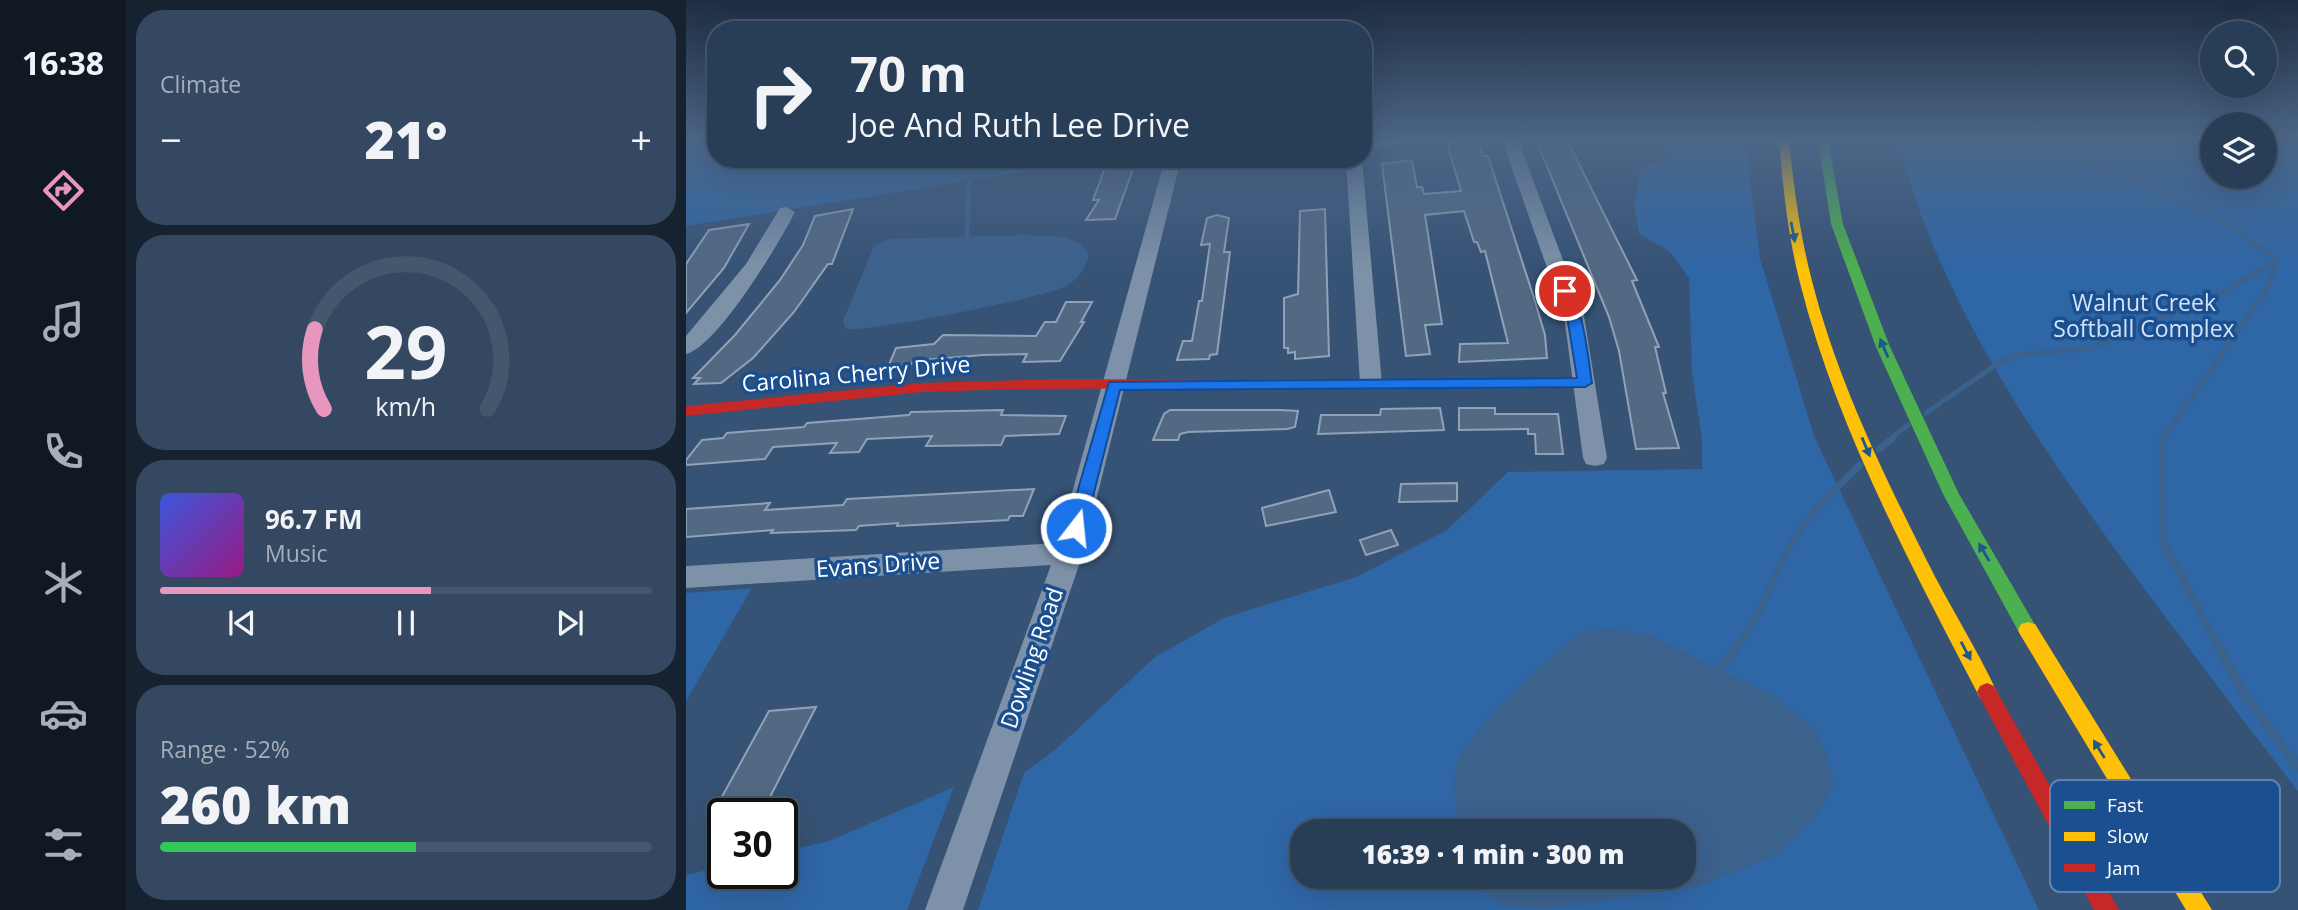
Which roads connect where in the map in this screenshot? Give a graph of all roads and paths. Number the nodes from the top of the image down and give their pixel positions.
1 (1167, 182) edge
2 (1356, 182) edge
3 (1525, 182) edge
4 (1784, 182) edge
5 (1830, 182) edge
6 (786, 212) dead end
7 (686, 348) edge
8 (1585, 383) junction
9 (1371, 384) junction
10 (1114, 386) junction
11 (686, 411) edge
12 (1594, 458) dead end
13 (1069, 553) junction
14 (686, 577) edge
15 (2119, 780) edge
16 (2050, 812) edge
17 (2096, 892) edge
18 (2189, 892) edge
19 (944, 910) edge
20 (2107, 910) edge
21 (2200, 910) edge

1 - 10 street, Dowling Road
2 - 9 street
3 - 8 street
4 -> 16 main road
15 -> 5 main road
6 - 7 street
8 - 9 main road, Carolina Cherry Drive
8 - 12 street
9 - 10 main road, Carolina Cherry Drive
10 - 11 main road, Carolina Cherry Drive
10 - 13 street, Dowling Road
13 - 14 street, Evans Drive
13 - 19 street, Dowling Road
17 -> 20 main road
21 -> 18 main road

